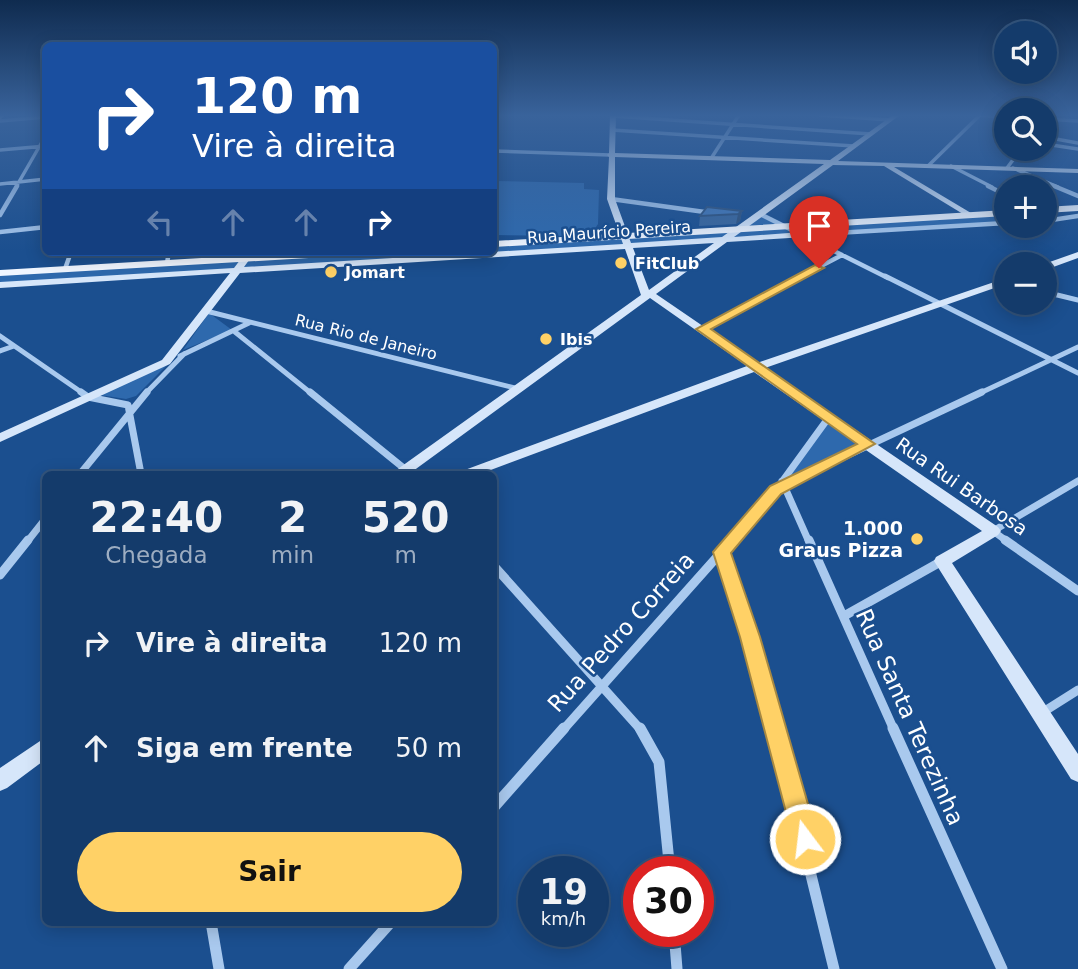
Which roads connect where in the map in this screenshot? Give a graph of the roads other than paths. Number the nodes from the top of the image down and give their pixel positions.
1 (31, 160) edge
2 (610, 160) edge
3 (810, 160) edge
4 (878, 160) edge
5 (933, 160) edge
6 (834, 161) junction
7 (1014, 161) edge
8 (883, 163) junction
9 (929, 164) junction
10 (951, 165) junction
11 (1010, 168) junction
12 (1078, 171) edge
13 (42, 179) edge
14 (20, 181) junction
15 (0, 184) edge
16 (994, 188) edge
17 (1078, 196) edge
18 (611, 199) junction
19 (1078, 208) edge
20 (1057, 209) edge
21 (715, 213) edge
22 (994, 214) edge
23 (0, 215) edge
24 (968, 215) junction
25 (741, 216) edge
26 (757, 216) junction
27 (1078, 216) edge
28 (1057, 219) edge
29 (994, 224) edge
30 (785, 226) junction
31 (42, 227) edge
32 (739, 229) junction
33 (897, 229) junction
34 (0, 232) edge
35 (802, 235) junction
36 (880, 237) dead end
37 (726, 240) junction
38 (626, 241) junction
39 (497, 244) edge
40 (497, 251) edge
41 (842, 255) junction
42 (1078, 255) edge
43 (70, 256) edge
44 (222, 256) edge
45 (248, 256) edge
46 (432, 256) edge
47 (168, 258) edge
48 (1057, 263) edge
49 (65, 269) junction
50 (237, 271) junction
51 (0, 273) edge
52 (640, 278) junction
53 (663, 284) junction
54 (0, 285) edge
55 (994, 285) edge
56 (648, 295) junction
57 (1057, 295) edge
58 (1078, 300) edge
59 (939, 304) junction
60 (206, 311) junction
61 (248, 323) junction
62 (702, 329) junction
63 (235, 332) junction
64 (0, 336) edge
65 (14, 346) junction
66 (1078, 346) edge
67 (0, 351) edge
68 (184, 354) junction
69 (1050, 359) junction
70 (166, 362) junction
71 (756, 368) junction
72 (1078, 373) edge
73 (520, 389) junction
74 (88, 397) junction
75 (131, 410) junction
76 (829, 417) junction
77 (0, 438) edge
78 (868, 444) junction
79 (82, 471) edge
80 (141, 471) edge
81 (404, 471) edge
82 (409, 471) edge
83 (475, 471) edge
84 (1078, 481) edge
85 (780, 485) junction
86 (42, 523) edge
87 (993, 530) junction
88 (722, 552) junction
89 (942, 561) junction
90 (497, 569) edge
91 (0, 575) edge
92 (1078, 592) edge
93 (844, 616) junction
94 (600, 687) junction
95 (1078, 690) edge
96 (1040, 714) junction
97 (42, 749) edge
98 (1078, 772) edge
99 (0, 781) edge
100 (497, 804) edge
101 (668, 856) edge
102 (212, 926) edge
103 (387, 926) edge
104 (675, 947) edge
105 (219, 969) edge
106 (349, 969) edge
107 (677, 969) edge
108 (834, 969) edge
109 (1002, 969) edge

1 - 14 street
2 - 18 street
3 - 6 street
4 - 8 street
5 - 9 street
6 - 8 street
6 - 26 street
7 - 11 street
8 - 9 street
8 - 24 street
9 - 10 street
10 - 11 street
10 - 16 street
11 - 12 street
11 - 17 street
13 - 14 street
14 - 15 street
14 - 23 street
18 - 21 street
18 - 38 street
19 - 20 main road
22 - 24 main road, Rua Maurício Pereira
24 - 30 main road, Rua Maurício Pereira
25 - 26 street
26 - 30 street
26 - 32 street
27 - 28 street
29 - 33 street
30 - 32 main road, Rua Maurício Pereira
30 - 35 street
31 - 34 street
32 - 37 street
32 - 38 main road, Rua Maurício Pereira
33 - 35 street
33 - 36 street
35 - 37 street, Rua Maurício Pereira
35 - 41 street
37 - 38 street, Rua Maurício Pereira
37 - 53 street
38 - 39 main road, Rua Maurício Pereira
38 - 40 street, Rua Maurício Pereira
38 - 52 street
41 - 59 street
41 - 62 street
42 - 48 street
43 - 49 street
44 - 47 main road
45 - 50 street
46 - 50 street, Rua Maurício Pereira
47 - 49 main road
49 - 51 main road
50 - 54 street, Rua Maurício Pereira
50 - 60 street
52 - 53 street
52 - 56 street
53 - 56 street
55 - 59 street
56 - 62 street, Rua Rui Barbosa
56 - 73 street
57 - 58 street
59 - 69 street
59 - 71 street
60 - 61 street, Rua Rio de Janeiro
60 - 70 street
61 - 63 street
61 - 73 street, Rua Rio de Janeiro
62 - 71 street, Rua Rui Barbosa
63 - 68 street
63 - 81 street
64 - 65 street
65 - 67 street
65 - 74 street
66 - 69 street
68 - 70 street
68 - 75 street
69 - 72 street
69 - 78 street
70 - 74 street
71 - 76 street, Rua Rui Barbosa
71 - 83 street
73 - 82 street
74 - 75 street
74 - 77 street
75 - 79 street
75 - 80 street
76 - 78 street, Rua Rui Barbosa
76 - 85 street, Rua Pedro Correia
78 - 85 street
78 - 87 street, Rua Rui Barbosa
84 - 87 street
85 - 88 street, Rua Pedro Correia
85 - 93 street, Rua Santa Terezinha
86 - 91 street
87 - 89 street
87 - 92 street, Rua Rui Barbosa
88 - 94 street, Rua Pedro Correia
88 - 108 street
89 - 93 street
89 - 96 street
90 - 94 street
93 - 109 street, Rua Santa Terezinha
94 - 100 street, Rua Pedro Correia
94 - 101 street
95 - 96 street
96 - 98 street
97 - 99 street
102 - 105 street
103 - 106 street
104 - 107 street

